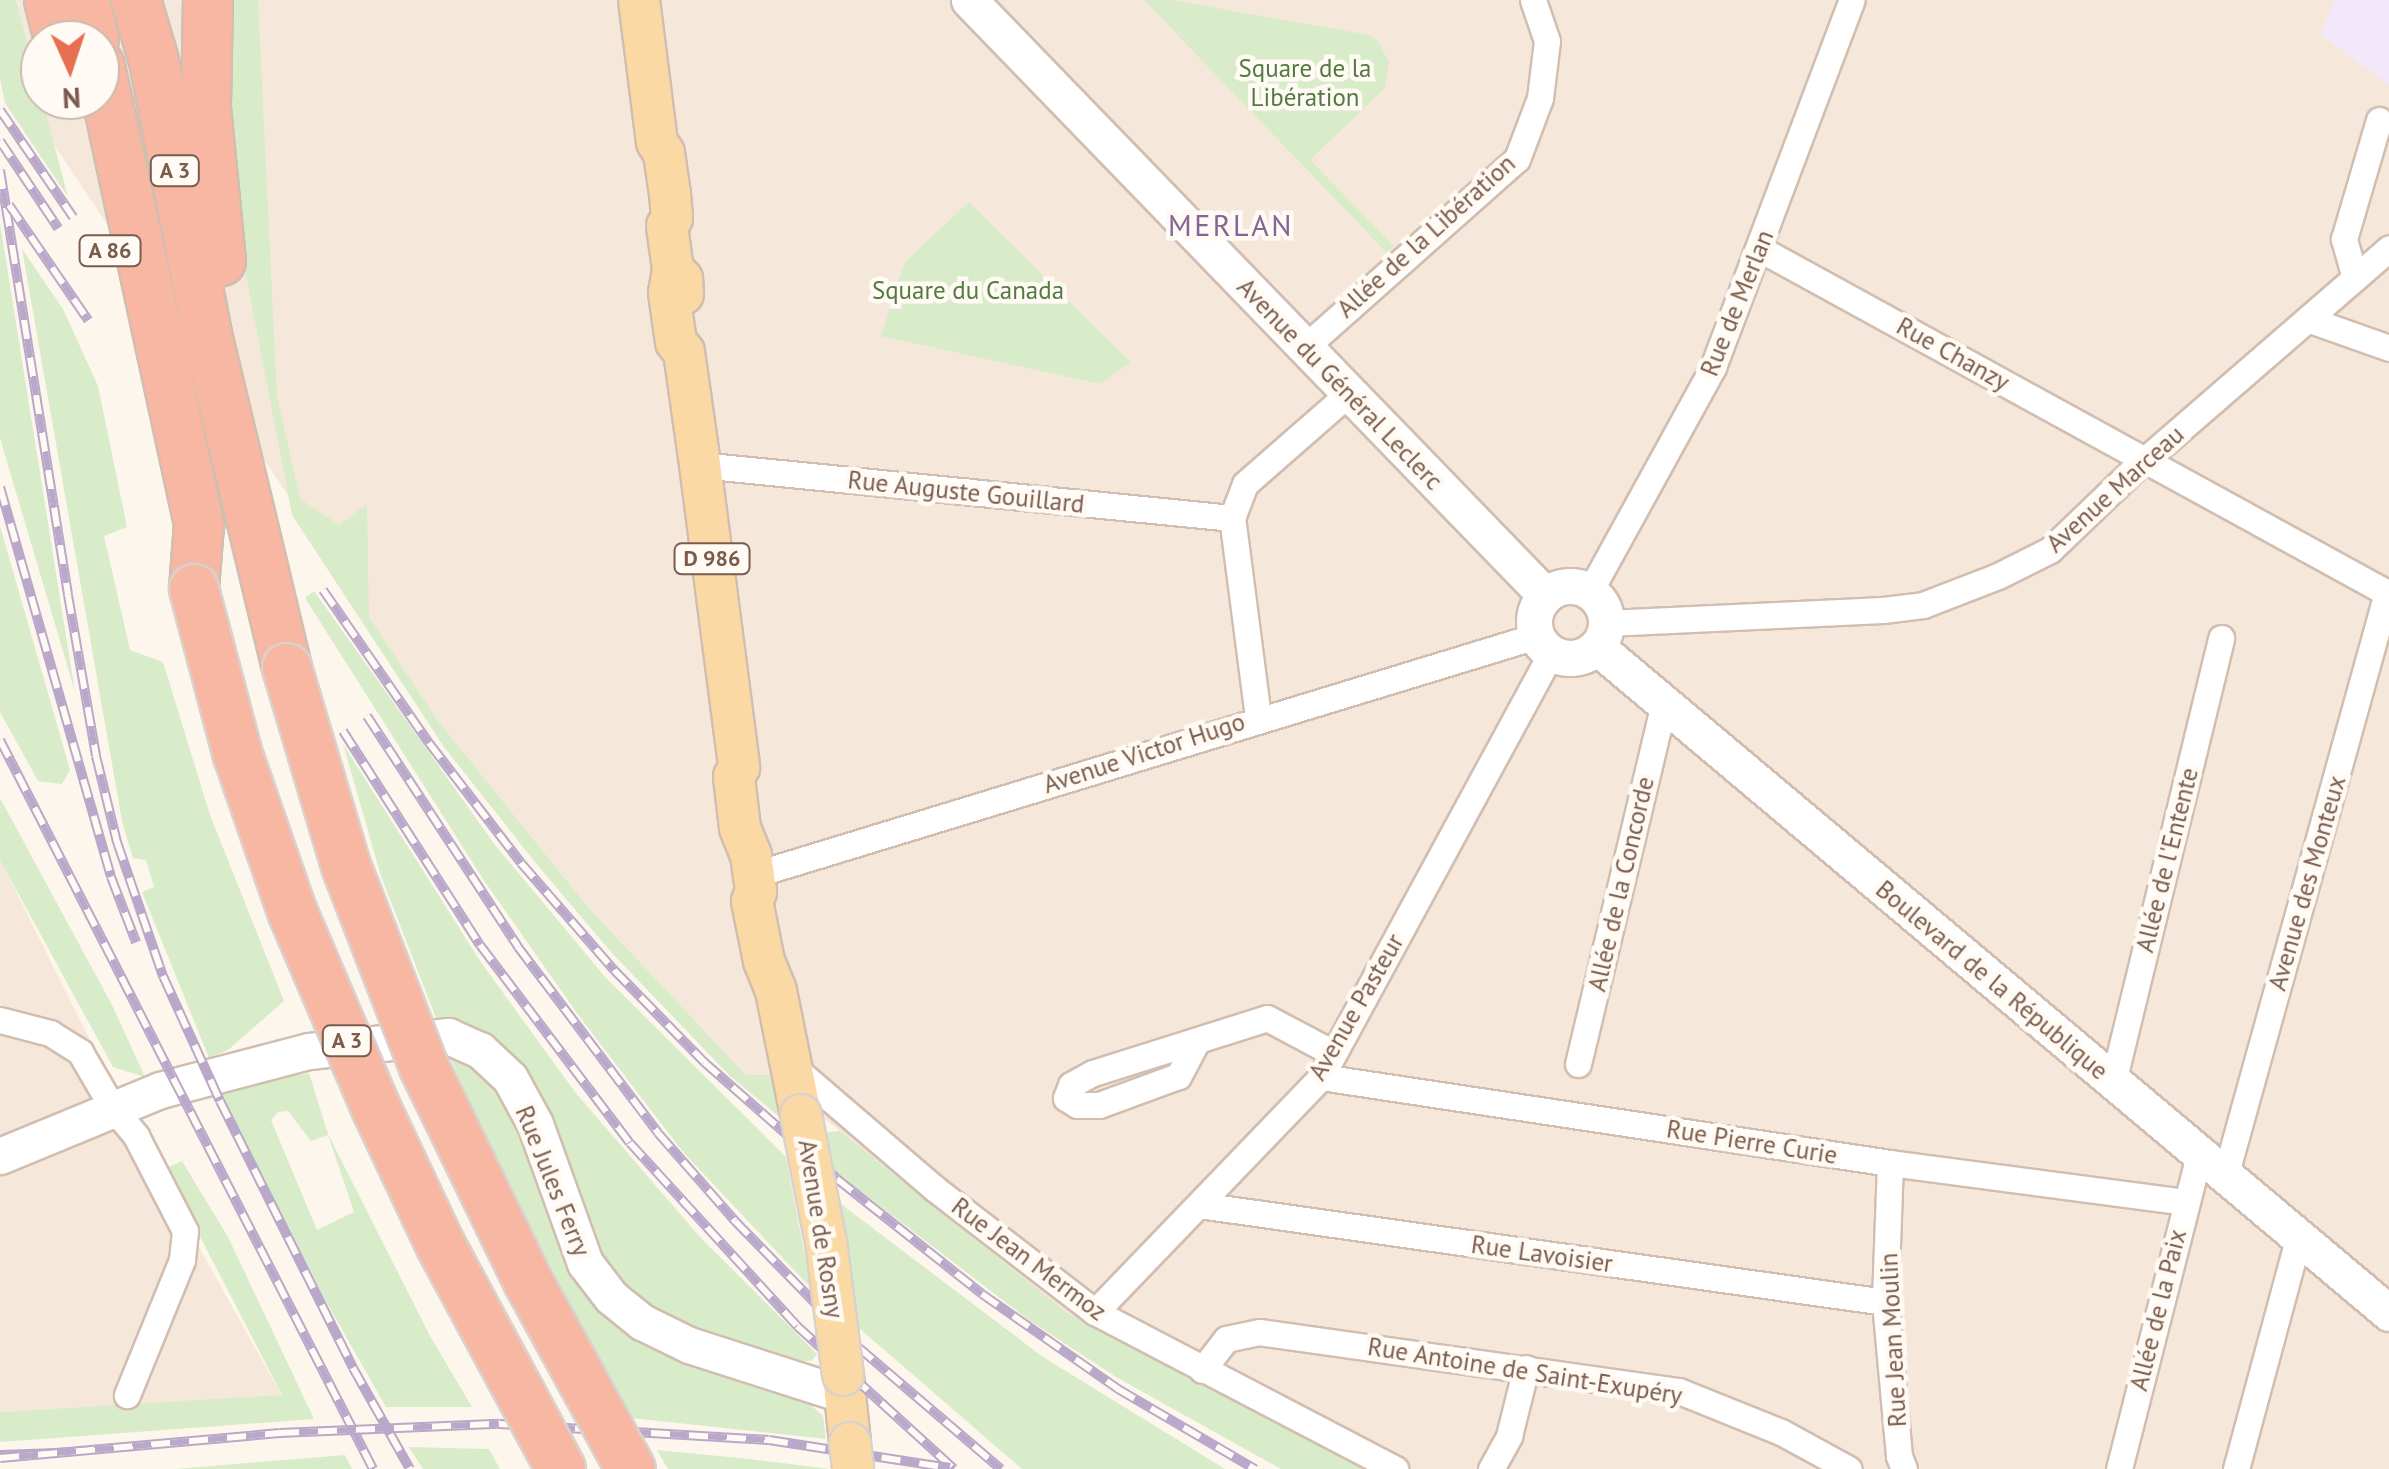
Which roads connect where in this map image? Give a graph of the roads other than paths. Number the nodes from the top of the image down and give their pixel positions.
1 (136, 0) edge
2 (208, 0) edge
3 (638, 0) edge
4 (969, 0) edge
5 (1533, 0) edge
6 (1852, 0) edge
7 (79, 120) edge
8 (112, 120) edge
9 (2379, 120) dead end
10 (2389, 248) edge
11 (1760, 249) junction
12 (2355, 278) junction
13 (2310, 320) junction
14 (209, 343) junction
15 (1305, 347) junction
16 (2389, 348) edge
17 (1349, 393) junction
18 (2146, 460) junction
19 (700, 465) junction
20 (1232, 518) junction
21 (194, 588) junction
22 (1590, 591) junction
23 (2388, 594) edge
24 (1545, 595) junction
25 (1602, 635) junction
26 (2221, 638) dead end
27 (1544, 644) junction
28 (1664, 704) junction
29 (1258, 717) junction
30 (753, 874) junction
31 (0, 1020) edge
32 (1197, 1041) dead end
33 (1334, 1054) junction
34 (1578, 1064) dead end
35 (793, 1068) junction
36 (1321, 1077) junction
37 (2113, 1082) junction
38 (112, 1106) junction
39 (0, 1156) edge
40 (2213, 1162) junction
41 (1890, 1164) junction
42 (2185, 1202) junction
43 (1198, 1205) junction
44 (2300, 1235) junction
45 (1886, 1302) junction
46 (1095, 1312) junction
47 (2389, 1313) edge
48 (1526, 1368) junction
49 (1202, 1370) junction
50 (844, 1385) junction
51 (127, 1394) dead end
52 (851, 1456) edge
53 (1807, 1459) edge
54 (1898, 1465) edge
55 (561, 1469) edge
56 (631, 1469) edge
57 (1395, 1469) edge
58 (1491, 1469) edge
59 (1848, 1469) edge
60 (2120, 1469) edge
61 (2236, 1469) edge

1 - 14 highway, A 3
2 - 14 highway
3 - 19 main road, Avenue de Rosny / D 986
4 - 15 street, Avenue du Général Leclerc
5 - 15 street, Allée de la Libération
6 - 11 street, Rue de Merlan
7 - 21 highway, A 86
8 - 21 highway, A 3
9 - 12 street
10 - 12 street, Avenue Marceau
11 - 18 street, Rue Chanzy
11 - 22 street, Rue de Merlan
12 - 13 street, Avenue Marceau
13 - 16 street
13 - 18 street, Avenue Marceau
14 - 56 highway, A 3, bridge
15 - 17 street, Avenue du Général Leclerc
17 - 20 street
17 - 24 street, Avenue du Général Leclerc
18 - 23 street, Rue Chanzy
18 - 25 street, Avenue Marceau
19 - 20 street, Rue Auguste Gouillard
19 - 30 main road, Avenue de Rosny / D 986
20 - 29 street
21 - 55 highway, A 3, bridge
22 - 24 street
22 - 25 street
23 - 40 street, Avenue des Monteux
24 - 27 street
25 - 27 street
25 - 28 street, Boulevard de la République
26 - 37 street, Allée de l'Entente
27 - 29 street, Avenue Victor Hugo
27 - 33 street, Avenue Pasteur
28 - 34 street, Allée de la Concorde
28 - 37 street, Boulevard de la République
29 - 30 street, Avenue Victor Hugo
30 - 35 main road, Avenue de Rosny / D 986
31 - 38 street
32 - 33 street
33 - 36 street, Avenue Pasteur
35 - 46 street, Rue Jean Mermoz
35 - 50 main road, Avenue de Rosny / D 986, bridge
36 - 41 street, Rue Pierre Curie
36 - 43 street, Avenue Pasteur
37 - 40 street, Boulevard de la République
38 - 39 street, Rue Jules Ferry
38 - 50 street, Rue Jules Ferry
38 - 51 street
40 - 42 street, Allée de la Paix
40 - 44 street, Boulevard de la République
41 - 42 street, Rue Pierre Curie
41 - 45 street, Rue Jean Moulin
42 - 60 street, Allée de la Paix
43 - 45 street, Rue Lavoisier
43 - 46 street, Avenue Pasteur
44 - 47 street, Boulevard de la République
44 - 61 street
45 - 54 street, Rue Jean Moulin
46 - 49 street, Rue Jean Mermoz
48 - 49 street, Rue Antoine de Saint-Exupéry
48 - 53 street, Rue Antoine de Saint-Exupéry
48 - 58 street
49 - 57 street, Rue Jean Mermoz
50 - 52 main road, Avenue de Rosny / D 986
53 - 59 street, Rue Antoine de Saint-Exupéry

